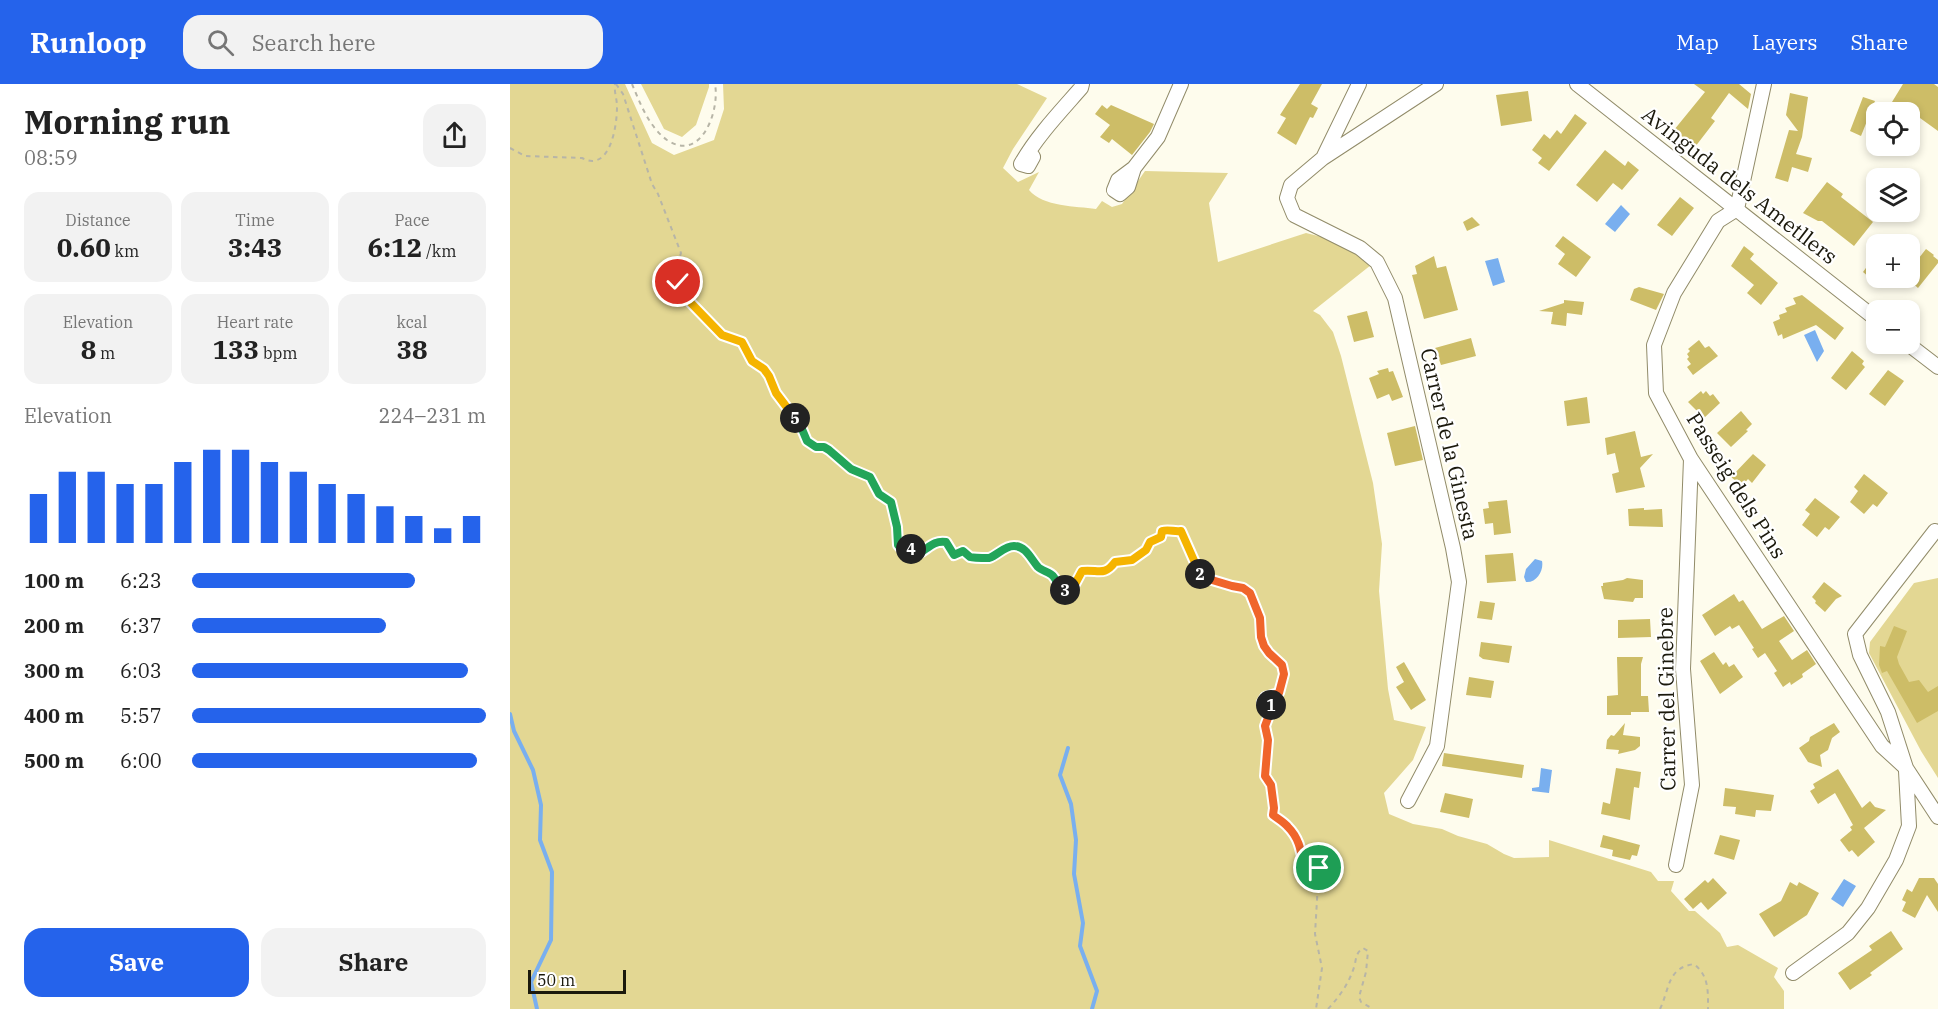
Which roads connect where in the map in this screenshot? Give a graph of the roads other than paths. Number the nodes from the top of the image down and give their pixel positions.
1 (1082, 84) edge
2 (1181, 84) edge
3 (1359, 84) edge
4 (1436, 84) edge
5 (1577, 84) edge
6 (1764, 84) edge
7 (1343, 116) junction
8 (1360, 133) junction
9 (1029, 151) dead end
10 (1323, 158) junction
11 (1134, 168) dead end
12 (1737, 209) junction
13 (1866, 311) edge
14 (1920, 353) edge
15 (1938, 367) edge
16 (1691, 459) junction
17 (1935, 531) dead end
18 (1906, 768) junction
19 (1408, 801) dead end
20 (1938, 817) edge
21 (1676, 865) dead end
22 (1793, 972) dead end

1 - 9 street
2 - 11 street
3 - 7 street
4 - 8 street
5 - 12 street, Avinguda dels Ametllers
6 - 12 street
7 - 8 street
7 - 10 street
8 - 10 street
10 - 19 street, Carrer de la Ginesta
12 - 13 street, Avinguda dels Ametllers
12 - 16 street, Passeig dels Pins
14 - 15 street
16 - 18 street, Passeig dels Pins
16 - 21 street, Carrer del Ginebre
17 - 18 street
18 - 20 street
18 - 22 street

